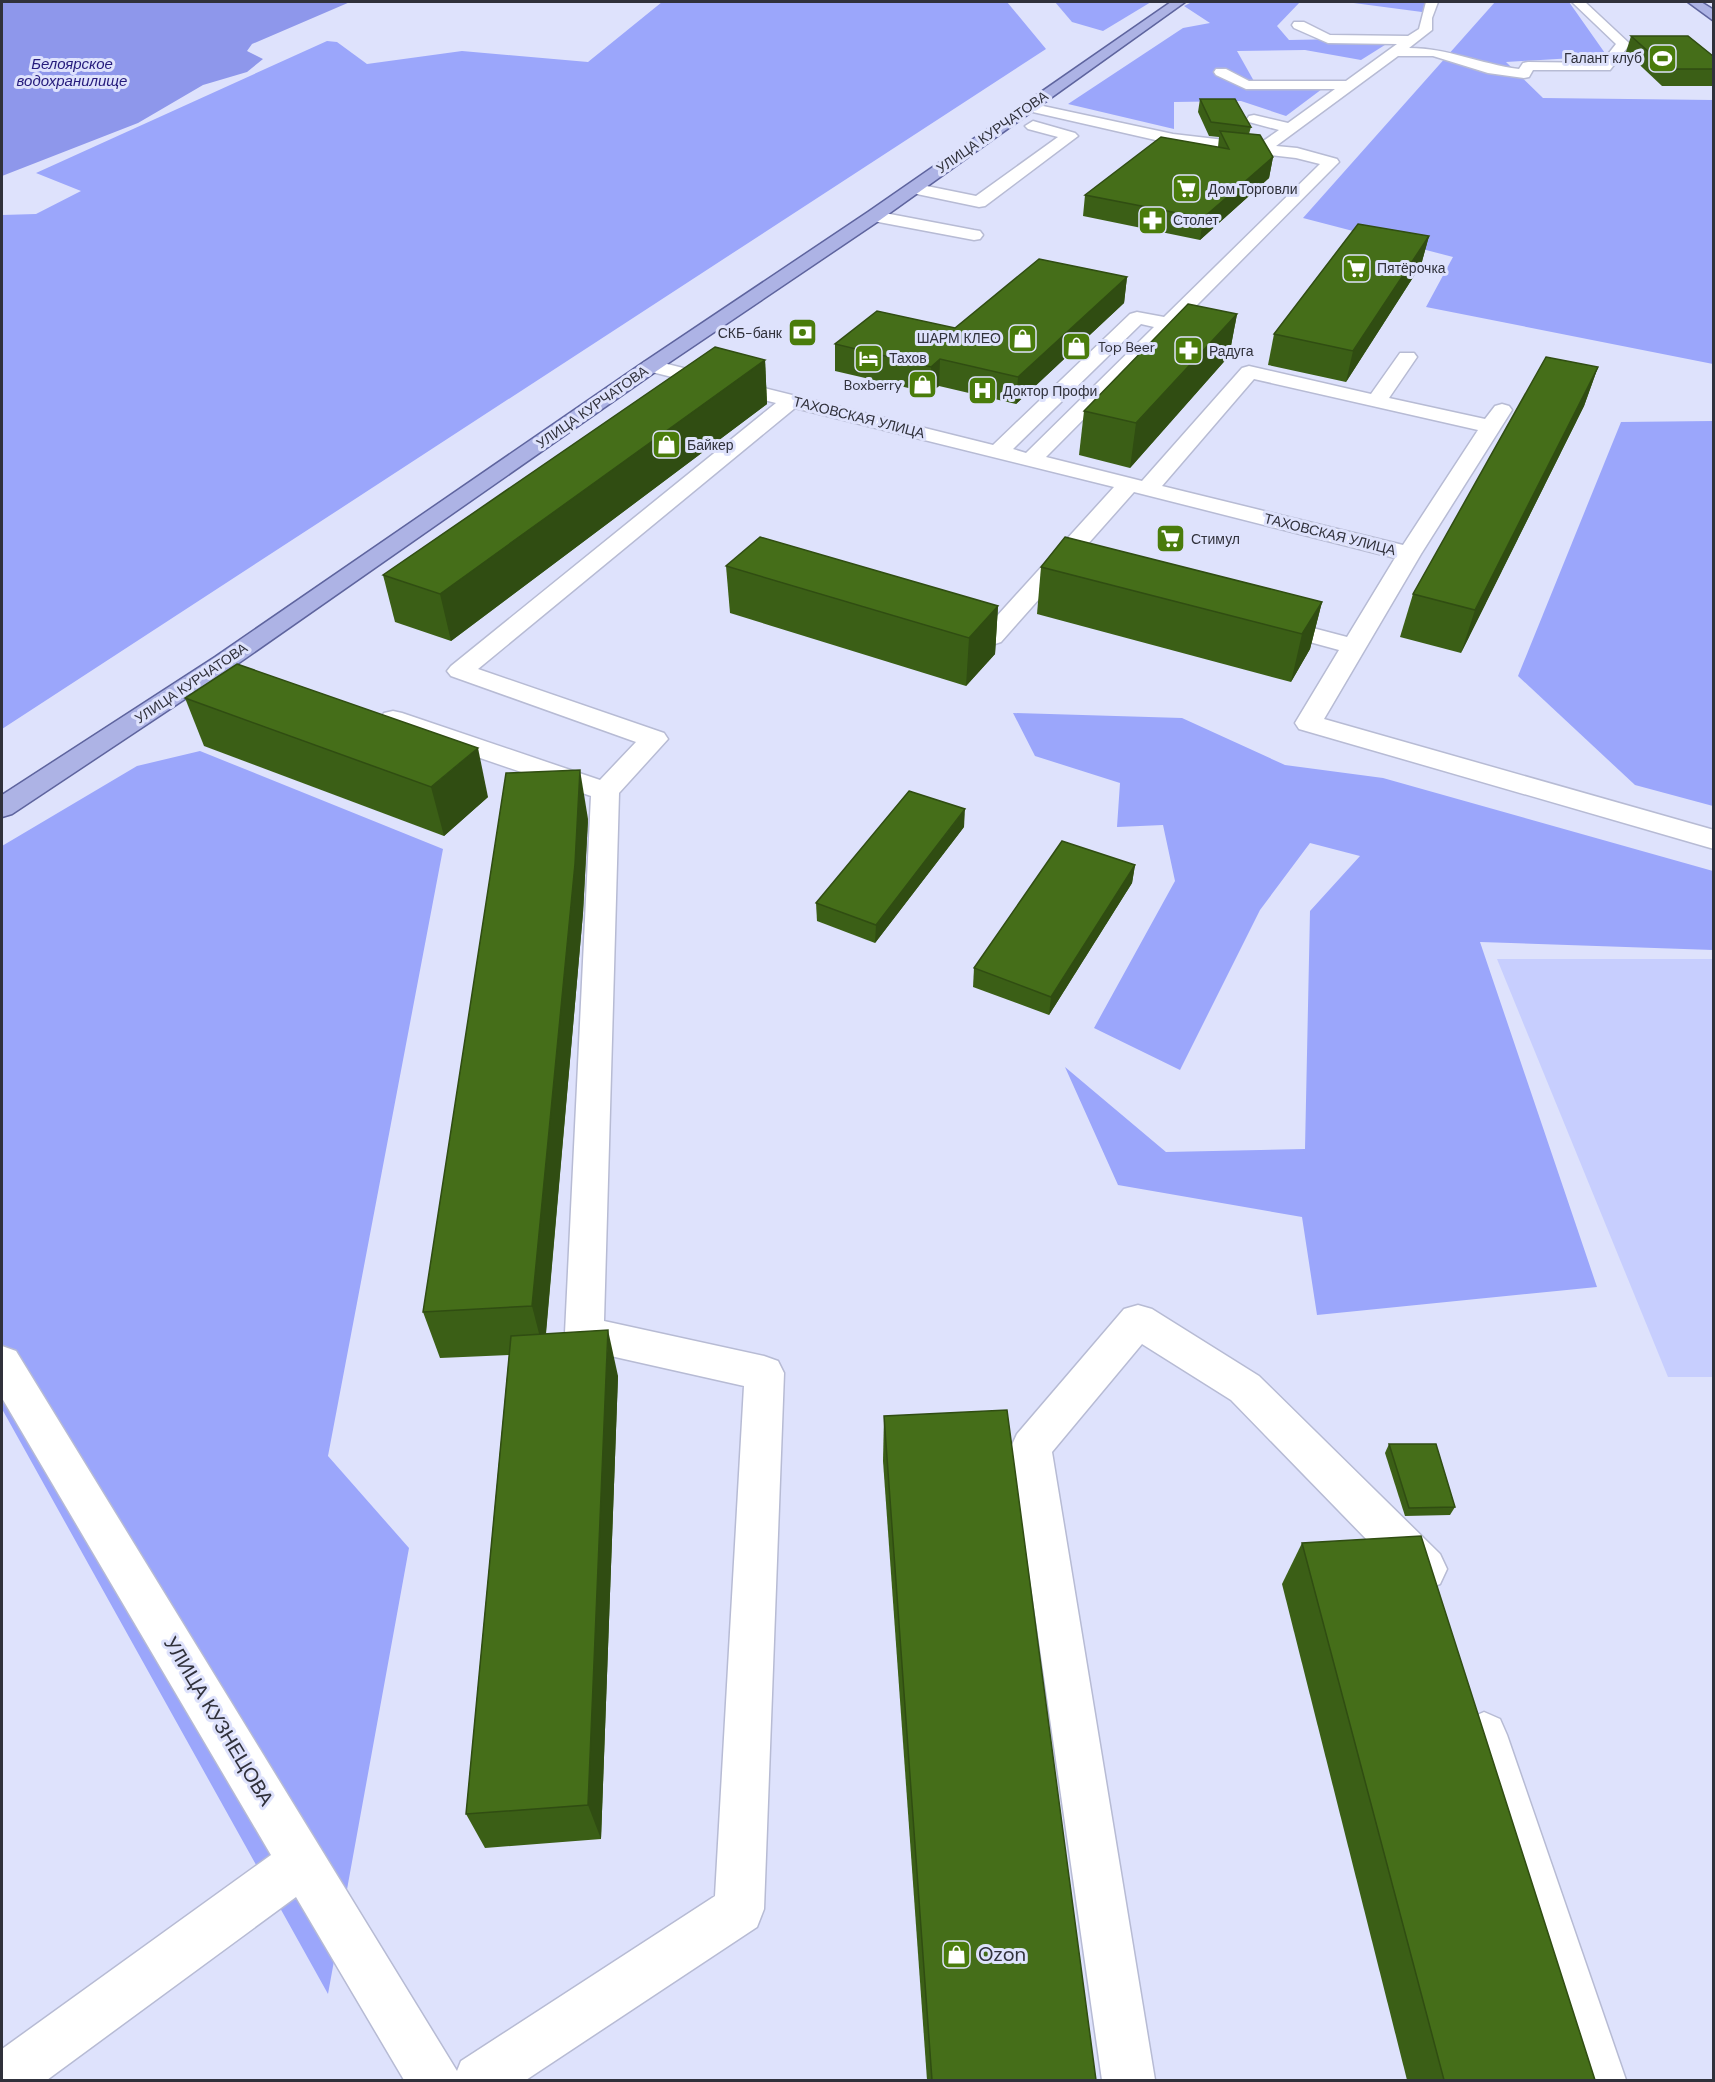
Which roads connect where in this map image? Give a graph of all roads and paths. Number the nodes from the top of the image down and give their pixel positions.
1 (1179, 2) edge
2 (1432, 2) edge
3 (1578, 2) edge
4 (1299, 25) dead end
5 (1406, 25) dead end
6 (1425, 30) junction
7 (1412, 39) junction
8 (1395, 52) junction
9 (1346, 69) dead end
10 (1221, 72) dead end
11 (1366, 73) junction
12 (1350, 85) junction
13 (1029, 106) junction
14 (1011, 119) junction
15 (1254, 119) dead end
16 (1291, 128) junction
17 (1173, 139) junction
18 (1262, 149) junction
19 (1244, 163) edge
20 (912, 188) junction
21 (873, 216) junction
22 (974, 235) dead end
23 (1169, 324) junction
24 (1407, 357) dead end
25 (651, 366) junction
26 (792, 400) junction
27 (1376, 401) junction
28 (998, 452) junction
29 (1031, 460) junction
30 (1138, 487) junction
31 (1408, 554) junction
32 (1250, 619) edge
33 (937, 620) edge
34 (1353, 646) junction
35 (224, 662) junction
36 (269, 677) edge
37 (358, 708) edge
38 (605, 791) junction
39 (2, 808) edge
40 (1713, 840) edge
41 (2, 1363) edge
42 (1441, 1608) edge
43 (1471, 1698) edge
44 (303, 1862) junction
45 (3, 2080) edge
46 (434, 2080) edge
47 (480, 2080) edge
48 (1128, 2080) edge
49 (1600, 2080) edge

1 - 13 main road, УЛИЦА КУРЧАТОВА
2 - 6 street
3 - 8 street
4 - 7 street
5 - 6 street
6 - 7 street
7 - 8 street
8 - 11 street
9 - 11 street
10 - 12 street
11 - 12 street
12 - 16 street
13 - 14 main road, УЛИЦА КУРЧАТОВА
13 - 17 street
14 - 20 main road, УЛИЦА КУРЧАТОВА
14 - 20 street
15 - 16 street
16 - 18 street
17 - 18 street
17 - 19 street
18 - 23 street
20 - 21 main road, УЛИЦА КУРЧАТОВА
21 - 22 street
21 - 25 main road, УЛИЦА КУРЧАТОВА
23 - 28 street
23 - 29 street
24 - 27 street
25 - 26 street, ТАХОВСКАЯ УЛИЦА
25 - 35 main road, УЛИЦА КУРЧАТОВА
26 - 28 street, ТАХОВСКАЯ УЛИЦА
26 - 38 street
27 - 30 street
27 - 31 street
28 - 29 street, ТАХОВСКАЯ УЛИЦА
29 - 30 street, ТАХОВСКАЯ УЛИЦА
30 - 31 street, ТАХОВСКАЯ УЛИЦА
30 - 33 street
31 - 34 street, ТАХОВСКАЯ УЛИЦА
32 - 34 street
34 - 40 street, ТАХОВСКАЯ УЛИЦА
35 - 36 street
35 - 39 main road, УЛИЦА КУРЧАТОВА
37 - 38 street
38 - 47 street
41 - 44 street, УЛИЦА КУЗНЕЦОВА
42 - 48 street
43 - 49 street
44 - 45 street
44 - 46 street, УЛИЦА КУЗНЕЦОВА

